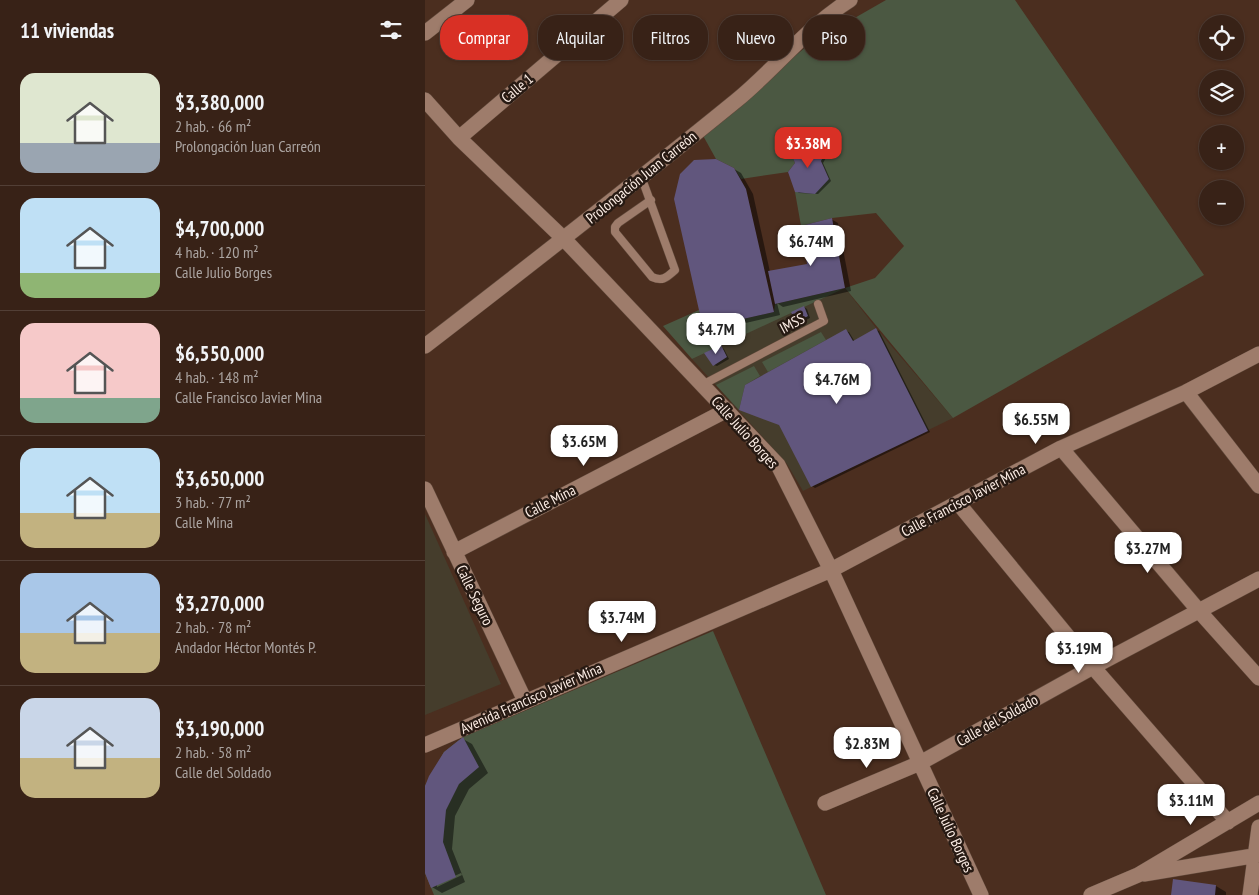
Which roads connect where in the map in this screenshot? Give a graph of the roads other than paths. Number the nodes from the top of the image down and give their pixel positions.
1 (467, 0) edge
2 (621, 0) edge
3 (850, 0) edge
4 (426, 29) edge
5 (425, 100) edge
6 (459, 138) junction
7 (641, 176) junction
8 (651, 200) junction
9 (564, 239) junction
10 (817, 304) dead end
11 (425, 346) edge
12 (1259, 354) edge
13 (702, 385) junction
14 (1186, 392) junction
15 (727, 410) junction
16 (1061, 448) junction
17 (1259, 486) edge
18 (425, 489) edge
19 (957, 503) junction
20 (454, 552) junction
21 (831, 570) junction
22 (1259, 579) edge
23 (1199, 611) junction
24 (1093, 667) junction
25 (1259, 678) edge
26 (525, 701) junction
27 (425, 745) edge
28 (921, 763) junction
29 (825, 803) dead end
30 (1259, 803) edge
31 (1228, 822) junction
32 (1259, 827) edge
33 (1258, 856) edge
34 (1138, 875) junction
35 (981, 895) edge
36 (1091, 895) edge
37 (1250, 895) edge

1 - 4 street
2 - 6 street, Calle 1
3 - 7 street, Prolongación Juan Carreón
5 - 6 street, Calle Julio Borges
6 - 9 street, Calle Julio Borges
7 - 8 lane
7 - 9 street, Prolongación Juan Carreón
8 - 8 lane
9 - 11 street, Prolongación Juan Carreón
9 - 13 street, Calle Julio Borges
10 - 13 lane, IMSS
12 - 14 street, Calle Francisco Javier Mina
13 - 15 street, Calle Julio Borges
14 - 16 street, Calle Francisco Javier Mina
14 - 17 street
15 - 20 street, Calle Mina
15 - 21 street, Calle Julio Borges
16 - 19 street, Calle Francisco Javier Mina
16 - 23 street
18 - 20 street, Calle Seguro
19 - 21 street, Calle Francisco Javier Mina
19 - 24 street
20 - 26 street, Calle Seguro
21 - 26 street, Avenida Francisco Javier Mina
21 - 28 street, Calle Julio Borges
22 - 23 street, Calle del Soldado
23 - 24 street, Calle del Soldado
23 - 25 street
24 - 28 street, Calle del Soldado
24 - 31 street
26 - 27 street, Avenida Francisco Javier Mina
28 - 29 street, Calle del Soldado
28 - 35 street, Calle Julio Borges
30 - 31 street
31 - 34 street
32 - 33 street
33 - 34 street
33 - 37 street
34 - 36 street

